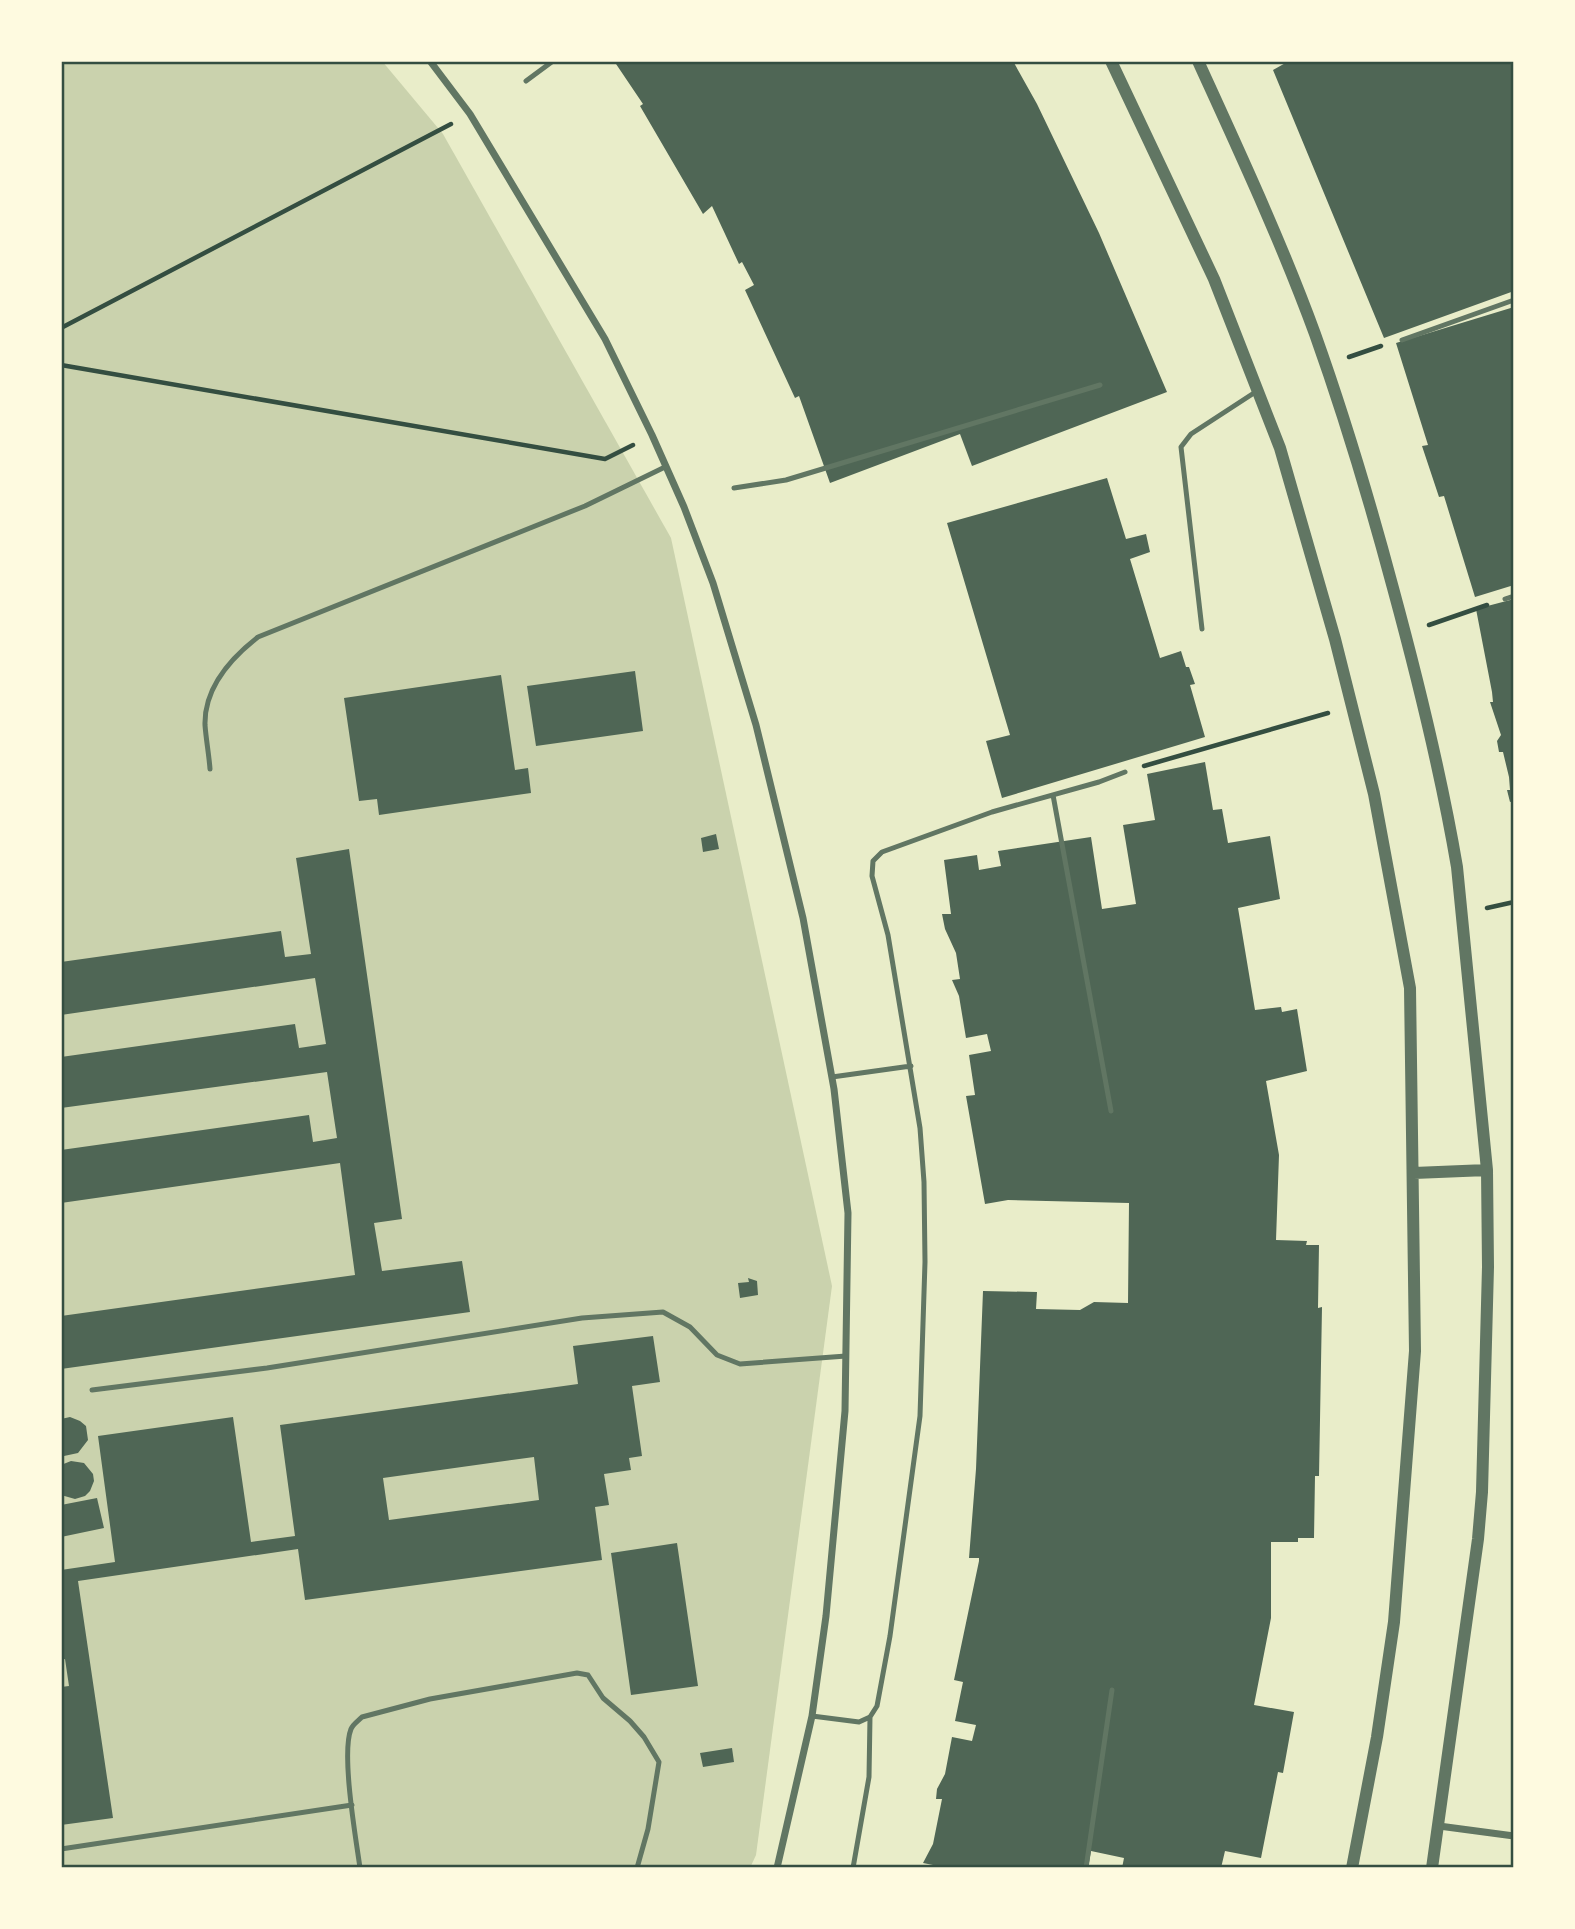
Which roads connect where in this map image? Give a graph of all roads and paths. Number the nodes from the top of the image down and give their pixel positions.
1 (430, 61) edge
2 (553, 61) edge
3 (1111, 61) edge
4 (1198, 61) edge
5 (526, 81) dead end
6 (470, 114) junction
7 (1514, 300) edge
8 (61, 328) edge
9 (1402, 340) joint
10 (61, 365) edge
11 (1325, 365) junction
12 (1100, 385) dead end
13 (1258, 391) junction
14 (652, 435) junction
15 (665, 467) junction
16 (734, 488) dead end
17 (1514, 596) edge
18 (1505, 599) joint
19 (1202, 629) dead end
20 (1405, 633) junction
21 (1352, 706) junction
22 (211, 769) dead end
23 (1125, 772) joint
24 (1053, 794) junction
25 (911, 1066) junction
26 (832, 1077) junction
27 (1111, 1111) dead end
28 (1487, 1170) junction
29 (1414, 1173) junction
30 (846, 1356) junction
31 (92, 1390) dead end
32 (1112, 1690) dead end
33 (812, 1716) junction
34 (870, 1717) junction
35 (352, 1805) junction
36 (1439, 1826) junction
37 (1514, 1836) edge
38 (61, 1849) edge
39 (360, 1868) edge
40 (637, 1868) edge
41 (777, 1868) edge
42 (853, 1868) edge
43 (1086, 1868) edge
44 (1352, 1868) edge
45 (1432, 1868) edge

1 - 6 street
2 - 5 lane
3 - 13 street
4 - 11 street
6 - 8 path
6 - 14 street
7 - 9 lane
9 - 11 path
10 - 14 path
11 - 20 street
12 - 16 lane
13 - 19 lane
13 - 21 street
14 - 15 street
15 - 22 lane
15 - 26 street
17 - 18 lane
18 - 20 path
20 - 28 street
21 - 23 path
21 - 29 street
23 - 24 lane
24 - 25 lane
24 - 27 lane
25 - 26 lane
25 - 34 lane
26 - 30 street
28 - 29 street
28 - 36 street
29 - 44 street
30 - 31 lane
30 - 33 street
32 - 43 lane
33 - 34 lane
33 - 41 street
34 - 42 lane
35 - 38 lane
35 - 39 lane
35 - 40 lane
36 - 37 street
36 - 45 street

